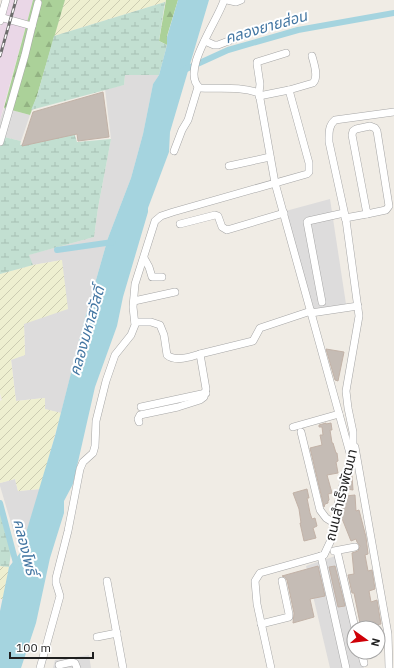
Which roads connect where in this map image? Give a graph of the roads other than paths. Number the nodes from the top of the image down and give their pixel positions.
1 (6, 0) edge
2 (224, 0) edge
3 (227, 0) edge
4 (241, 0) edge
5 (38, 3) dead end
6 (0, 18) edge
7 (32, 26) junction
8 (252, 32) dead end
9 (204, 42) junction
10 (286, 53) dead end
11 (312, 56) dead end
12 (198, 87) junction
13 (289, 90) junction
14 (259, 95) junction
15 (394, 112) edge
16 (0, 142) edge
17 (174, 151) dead end
18 (270, 157) junction
19 (229, 166) dead end
20 (275, 183) junction
21 (284, 213) junction
22 (367, 214) junction
23 (345, 216) junction
24 (180, 224) dead end
25 (144, 258) junction
26 (162, 277) dead end
27 (175, 292) dead end
28 (134, 301) junction
29 (322, 302) dead end
30 (358, 306) junction
31 (311, 312) junction
32 (135, 322) junction
33 (200, 354) junction
34 (206, 393) junction
35 (140, 407) dead end
36 (339, 414) junction
37 (139, 422) dead end
38 (293, 427) dead end
39 (301, 432) dead end
40 (354, 442) junction
41 (351, 458) junction
42 (334, 523) junction
43 (355, 547) dead end
44 (327, 550) junction
45 (337, 551) junction
46 (321, 556) junction
47 (107, 581) dead end
48 (282, 581) dead end
49 (353, 620) edge
50 (261, 624) junction
51 (117, 633) junction
52 (97, 637) dead end
53 (363, 660) edge
54 (364, 664) dead end
55 (59, 665) dead end
56 (40, 668) edge
57 (77, 668) edge
58 (122, 668) edge
59 (271, 668) edge
60 (346, 668) edge
61 (389, 668) edge

1 - 6 street
2 - 9 street
3 - 4 street
5 - 7 street
6 - 7 street
7 - 16 street
8 - 9 street
9 - 12 street
10 - 14 street
11 - 13 street
12 - 14 street
12 - 17 street
13 - 14 street
13 - 20 street
14 - 18 street
15 - 23 street, ถนนสำเร็จพัฒนา
18 - 19 street
18 - 20 street
20 - 21 street
20 - 25 street
21 - 24 street
21 - 31 street
22 - 22 street
22 - 23 street
23 - 29 street
23 - 30 street, ถนนสำเร็จพัฒนา
25 - 26 street
25 - 28 street
27 - 28 street
28 - 32 street
30 - 31 street
30 - 40 street, ถนนสำเร็จพัฒนา
31 - 33 street
31 - 36 street
32 - 33 street
32 - 56 street
33 - 34 street
34 - 35 street
34 - 37 street
36 - 38 street
36 - 41 street
39 - 42 street
40 - 41 street, ถนนสำเร็จพัฒนา
40 - 61 street
41 - 42 street, ถนนสำเร็จพัฒนา
42 - 44 street, ถนนสำเร็จพัฒนา
43 - 45 street
44 - 45 street
44 - 46 street, ถนนสำเร็จพัฒนา
45 - 49 street
46 - 50 street, ถนนสำเร็จพัฒนา
46 - 60 street
47 - 51 street
48 - 50 street
50 - 59 street, ถนนสำเร็จพัฒนา
51 - 52 street
51 - 58 street
53 - 54 street
55 - 57 street

